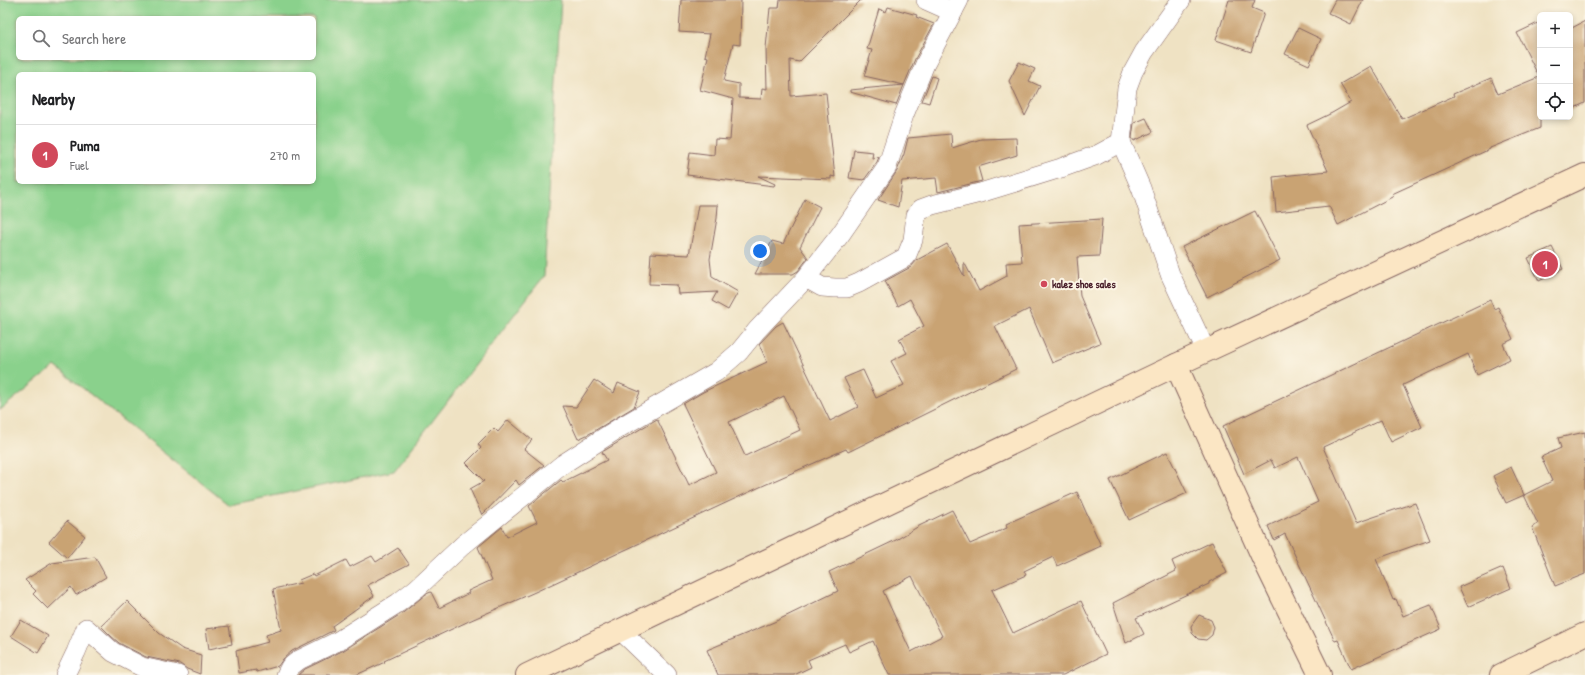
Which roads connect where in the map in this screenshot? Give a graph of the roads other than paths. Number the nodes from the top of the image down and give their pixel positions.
1 (926, 0) edge
2 (1181, 0) edge
3 (956, 6) edge
4 (1122, 142) junction
5 (1585, 175) edge
6 (806, 278) junction
7 (1206, 351) junction
8 (1176, 365) junction
9 (621, 631) junction
10 (1585, 634) edge
11 (65, 675) edge
12 (178, 675) edge
13 (286, 675) edge
14 (527, 675) edge
15 (666, 675) edge
16 (1320, 675) edge
17 (1501, 675) edge

1 - 3 street
2 - 4 street
3 - 6 street
4 - 6 street
4 - 7 street
5 - 7 main road
6 - 13 street
7 - 8 main road
8 - 9 main road
8 - 16 main road
9 - 14 main road
9 - 15 street
10 - 17 main road
11 - 12 street

